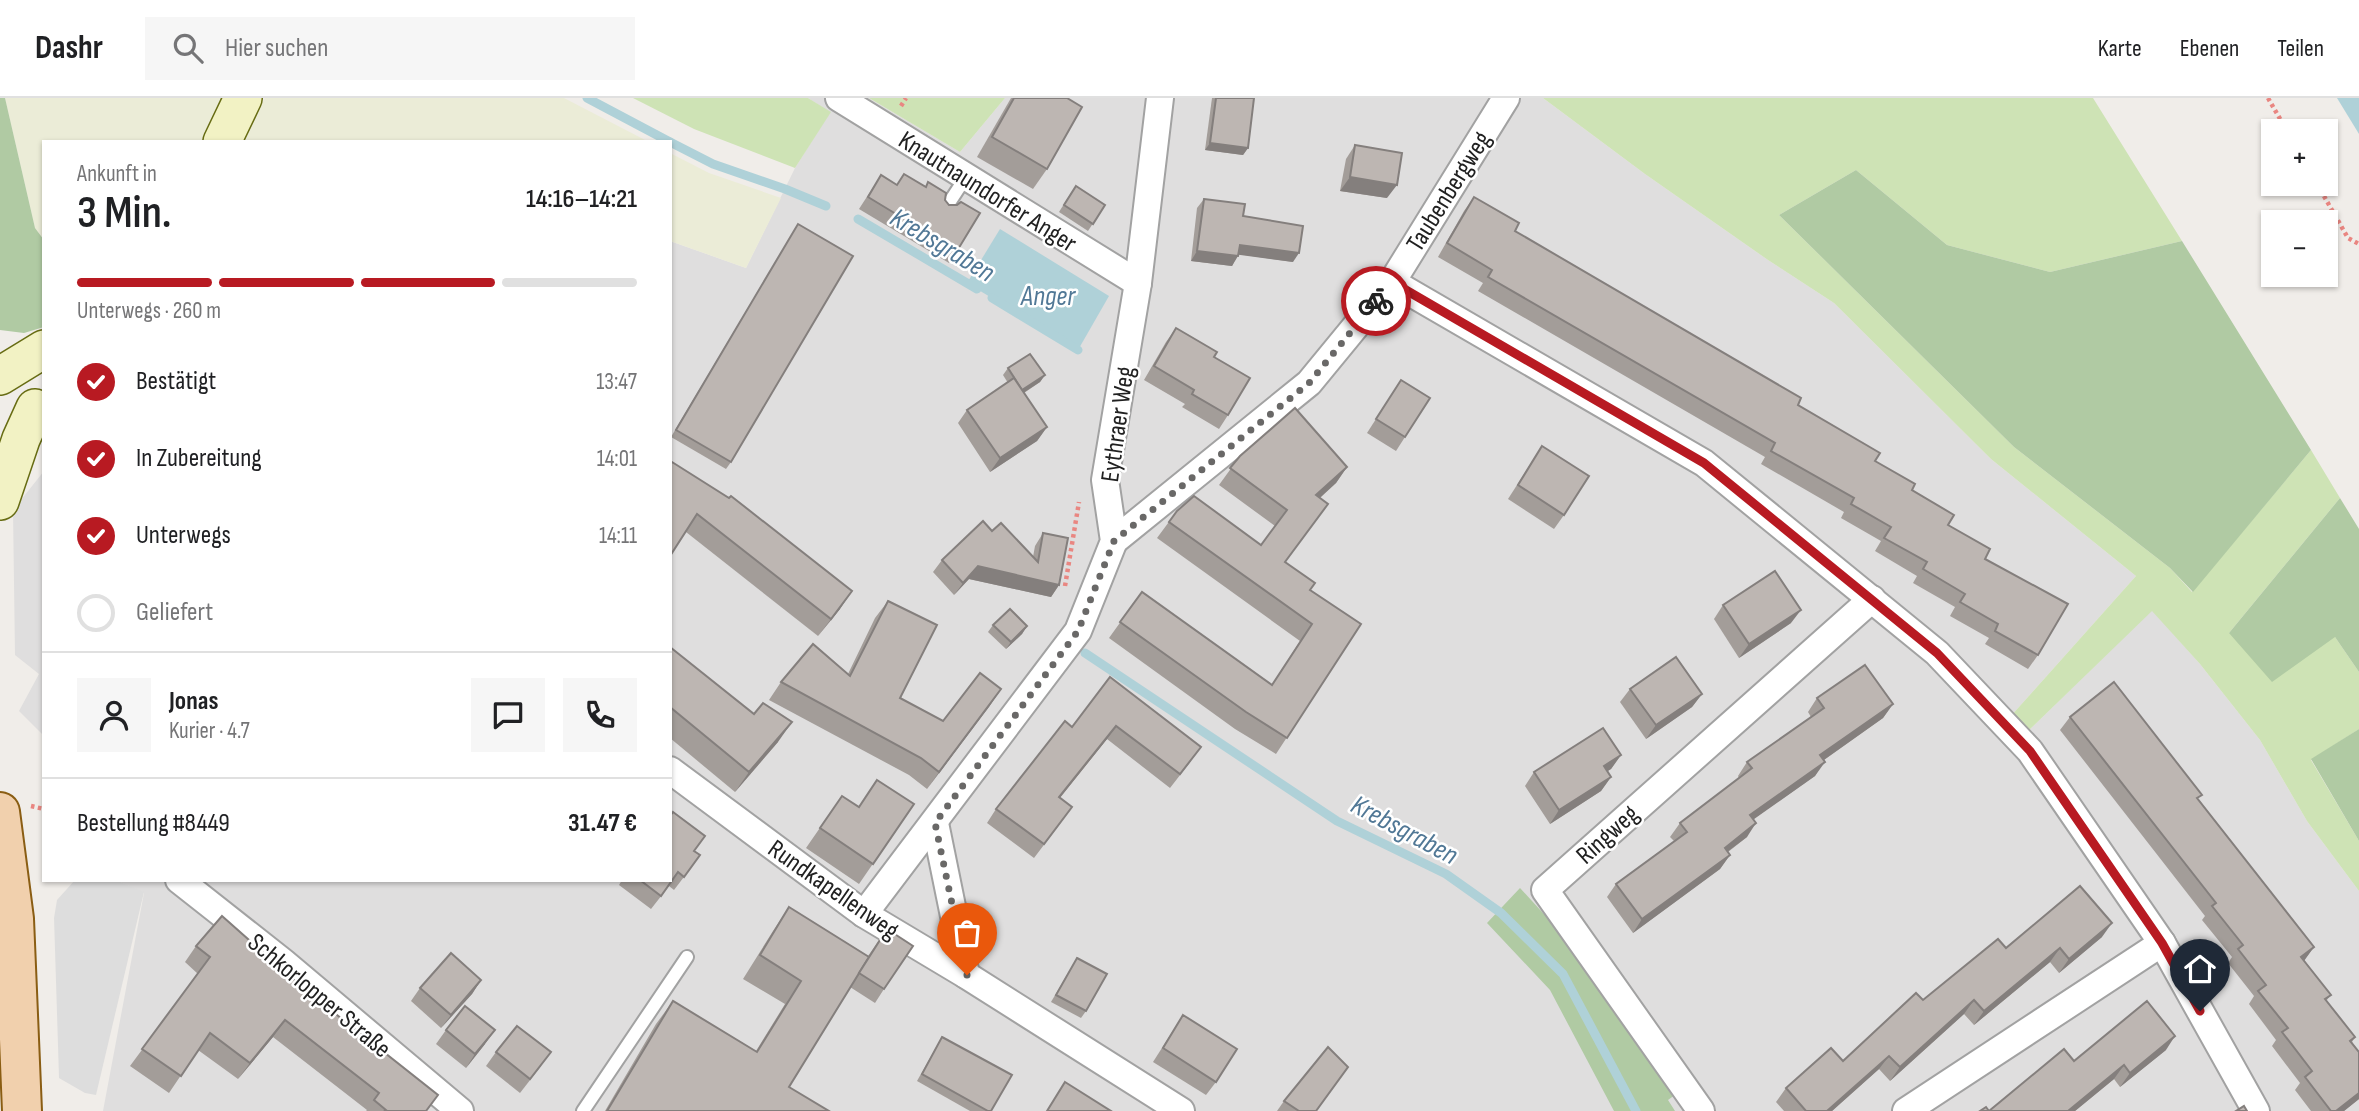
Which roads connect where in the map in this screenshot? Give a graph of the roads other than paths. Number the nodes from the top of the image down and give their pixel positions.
1 (243, 98) edge
2 (839, 98) edge
3 (1160, 98) edge
4 (1506, 98) edge
5 (223, 140) edge
6 (966, 177) junction
7 (945, 209) edge
8 (1392, 282) junction
9 (1138, 283) junction
10 (0, 349) edge
11 (41, 351) edge
12 (0, 376) edge
13 (39, 404) edge
14 (0, 422) edge
15 (0, 501) edge
16 (1114, 541) junction
17 (1872, 598) junction
18 (672, 771) edge
19 (0, 812) edge
20 (935, 823) junction
21 (182, 882) edge
22 (864, 914) junction
23 (2162, 943) junction
24 (687, 957) dead end
25 (967, 975) junction
26 (22, 1111) edge
27 (460, 1111) edge
28 (583, 1111) edge
29 (1181, 1111) edge
30 (1701, 1111) edge
31 (1906, 1111) edge
32 (2256, 1111) edge

1 - 5 main road
2 - 6 street, Knautnaundorfer Anger
3 - 9 street, Eythraer Weg
4 - 8 street, Taubenbergweg
6 - 7 lane
6 - 9 street, Knautnaundorfer Anger
8 - 16 street, Taubenbergweg
8 - 17 street
9 - 16 street, Eythraer Weg
10 - 11 main road
11 - 12 main road
13 - 14 main road
13 - 15 main road
16 - 20 street
17 - 23 street
17 - 30 street, Ringweg
18 - 22 street, Rundkapellenweg
19 - 26 main road
20 - 22 street
20 - 25 street
21 - 27 street, Schkorlopper Straße
22 - 25 street, Rundkapellenweg
23 - 31 street
23 - 32 street
24 - 28 lane
25 - 29 street, Rundkapellenweg

